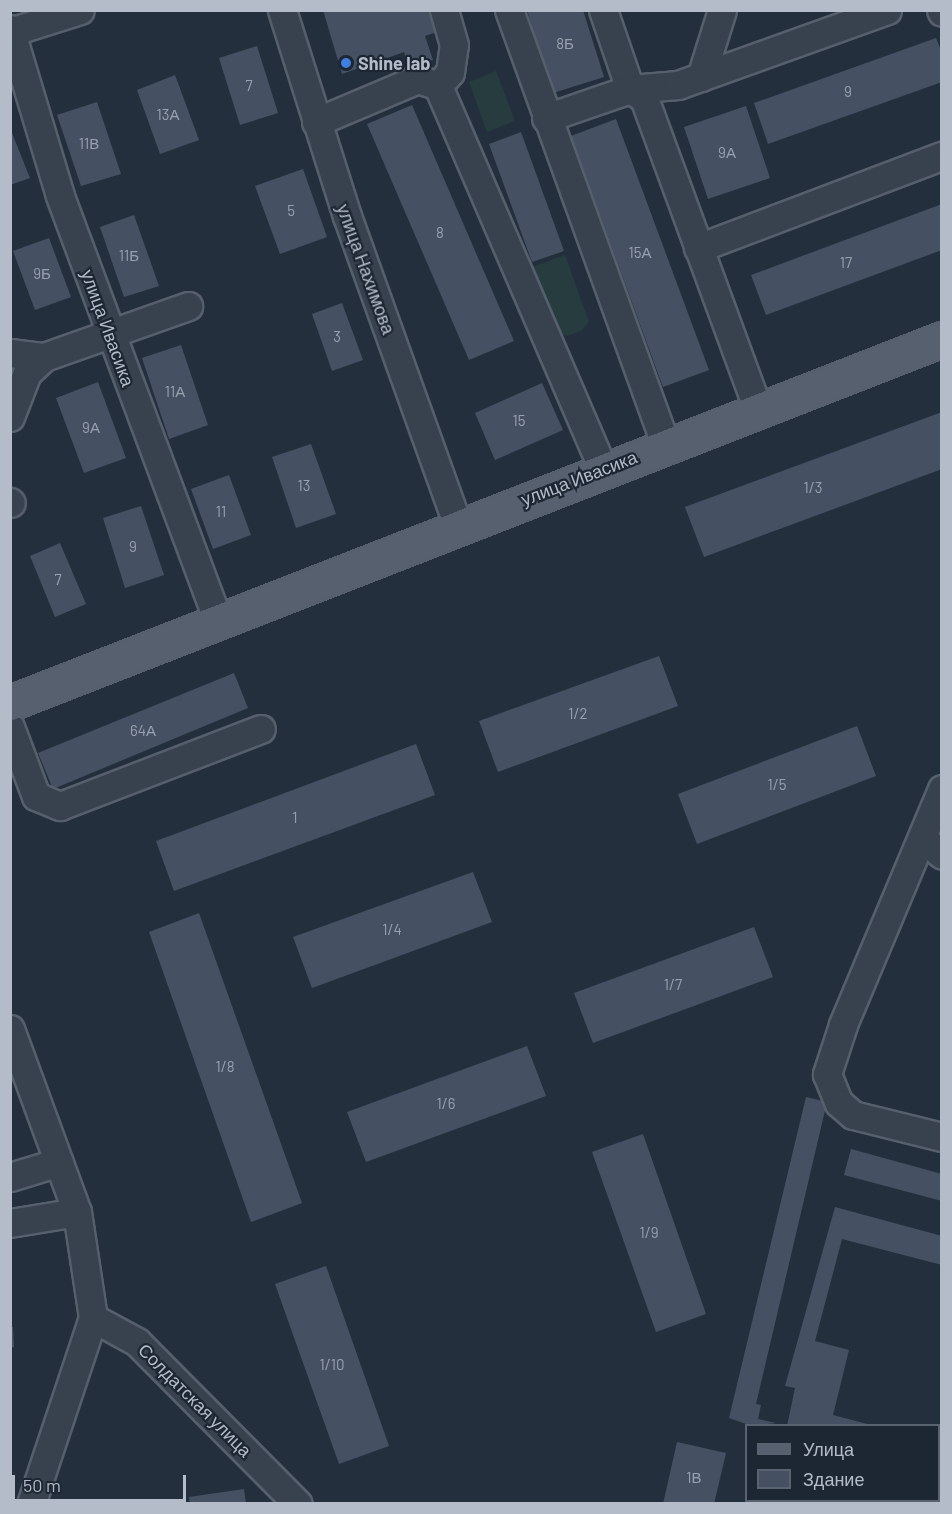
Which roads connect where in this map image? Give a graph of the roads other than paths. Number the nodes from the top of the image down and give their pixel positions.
1 (80, 10) edge
2 (282, 10) edge
3 (444, 10) edge
4 (509, 10) edge
5 (603, 10) edge
6 (722, 10) edge
7 (887, 10) edge
8 (834, 20) edge
9 (11, 31) edge
10 (700, 77) junction
11 (438, 86) junction
12 (630, 89) junction
13 (546, 118) junction
14 (316, 122) junction
15 (942, 156) edge
16 (698, 248) junction
17 (188, 306) dead end
18 (110, 335) junction
19 (942, 339) edge
20 (10, 353) edge
21 (44, 357) junction
22 (758, 410) junction
23 (10, 417) edge
24 (666, 445) junction
25 (603, 469) junction
26 (458, 526) junction
27 (218, 621) junction
28 (10, 704) edge
29 (10, 728) edge
30 (261, 729) dead end
31 (941, 795) edge
32 (932, 846) edge
33 (10, 1029) edge
34 (942, 1137) edge
35 (59, 1162) junction
36 (10, 1177) edge
37 (77, 1212) junction
38 (10, 1223) edge
39 (93, 1318) junction
40 (31, 1503) edge
41 (298, 1503) edge

1 - 9 street
2 - 14 street, улица Нахимова
3 - 11 street
4 - 13 street
5 - 12 street
6 - 10 street
7 - 8 street
8 - 10 street
9 - 18 street, улица Ивасика
10 - 12 street
11 - 14 street
11 - 25 street
12 - 13 street
12 - 16 street
13 - 24 street
14 - 26 street, улица Нахимова
15 - 16 street
16 - 22 street
17 - 18 street
18 - 21 street
18 - 27 street, улица Ивасика
19 - 22 main road, улица Ивасика
20 - 21 street
21 - 23 street
22 - 24 main road, улица Ивасика
24 - 25 main road, улица Ивасика
25 - 26 main road, улица Ивасика
26 - 27 main road, улица Ивасика
27 - 28 main road, улица Ивасика
29 - 30 street
31 - 32 street
32 - 34 street
33 - 35 street
35 - 36 street
35 - 37 street
37 - 38 street
37 - 39 street
39 - 40 street
39 - 41 street, Солдатская улица

